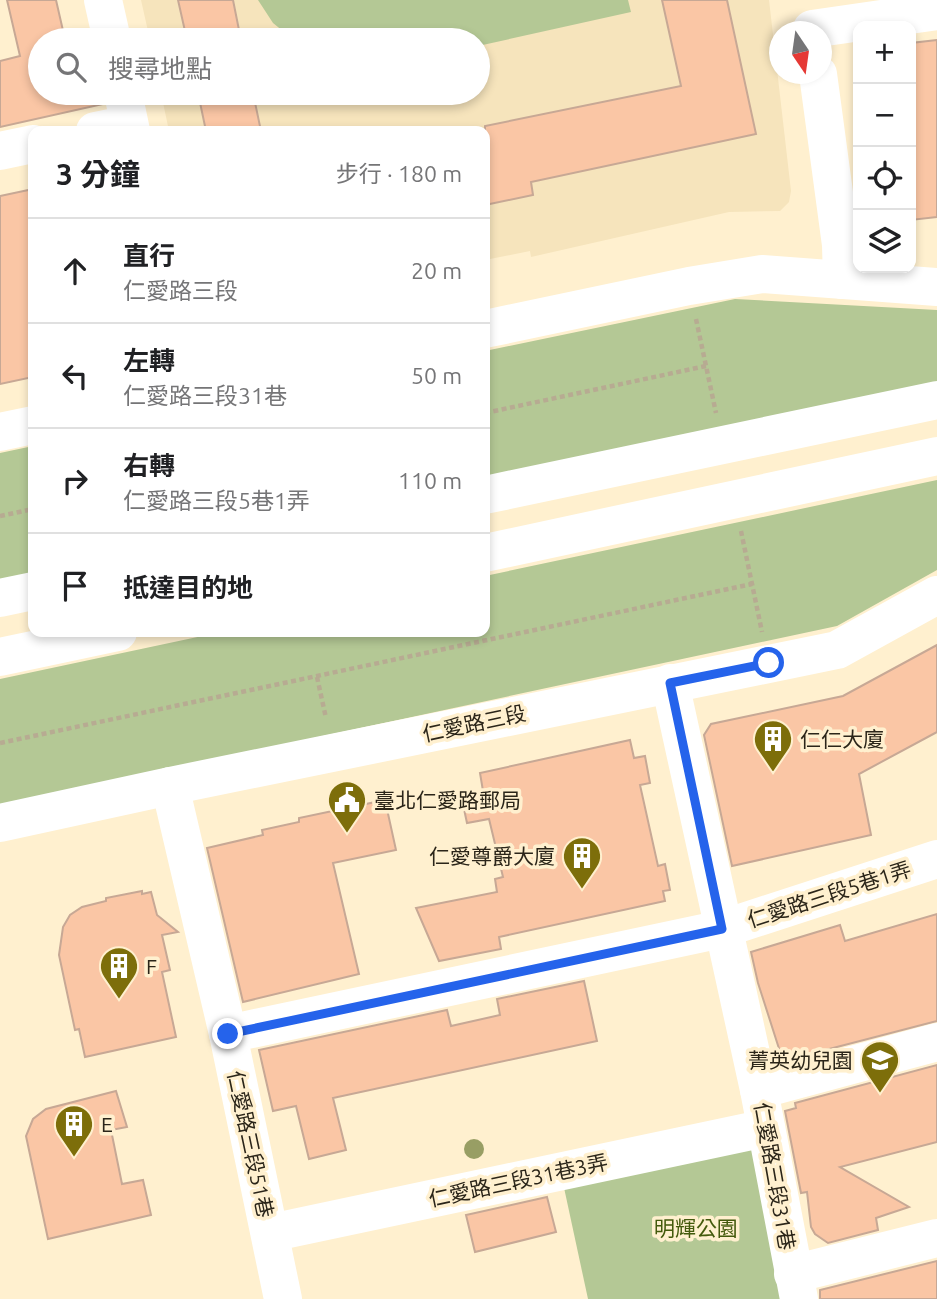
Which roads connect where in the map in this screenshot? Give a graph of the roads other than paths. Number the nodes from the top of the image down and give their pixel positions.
1 (103, 0) edge
2 (937, 11) edge
3 (810, 20) edge
4 (109, 28) edge
5 (819, 84) edge
6 (28, 145) edge
7 (0, 151) edge
8 (842, 280) junction
9 (937, 287) edge
10 (490, 328) edge
11 (937, 385) edge
12 (937, 400) edge
13 (28, 426) edge
14 (0, 432) edge
15 (937, 456) edge
16 (490, 480) edge
17 (490, 494) edge
18 (490, 552) edge
19 (28, 577) edge
20 (0, 583) edge
21 (28, 592) edge
22 (937, 595) edge
23 (0, 598) edge
24 (94, 637) edge
25 (0, 657) edge
26 (670, 683) junction
27 (170, 786) junction
28 (0, 823) edge
29 (937, 859) edge
30 (722, 929) junction
31 (228, 1034) junction
32 (937, 1042) edge
33 (759, 1090) junction
34 (766, 1128) junction
35 (270, 1233) junction
36 (937, 1238) edge
37 (796, 1286) edge
38 (283, 1299) edge

1 - 4 main road
2 - 3 main road
5 - 8 main road
6 - 7 main road
8 - 9 main road
8 - 10 main road
11 - 16 main road
12 - 17 main road
13 - 14 main road
15 - 18 main road
19 - 20 main road
21 - 23 main road
22 - 26 main road, 仁愛路三段
24 - 25 main road
26 - 27 main road, 仁愛路三段
26 - 30 main road, 仁愛路三段31巷
27 - 28 main road, 仁愛路三段
27 - 31 main road, 仁愛路三段51巷
29 - 30 main road, 仁愛路三段5巷1弄
30 - 31 main road, 仁愛路三段5巷1弄
30 - 33 main road, 仁愛路三段31巷
31 - 35 main road, 仁愛路三段51巷
32 - 33 main road
33 - 34 main road, 仁愛路三段31巷
34 - 35 main road, 仁愛路三段31巷3弄
34 - 37 main road, 仁愛路三段31巷
35 - 38 main road, 仁愛路三段51巷
36 - 37 main road

